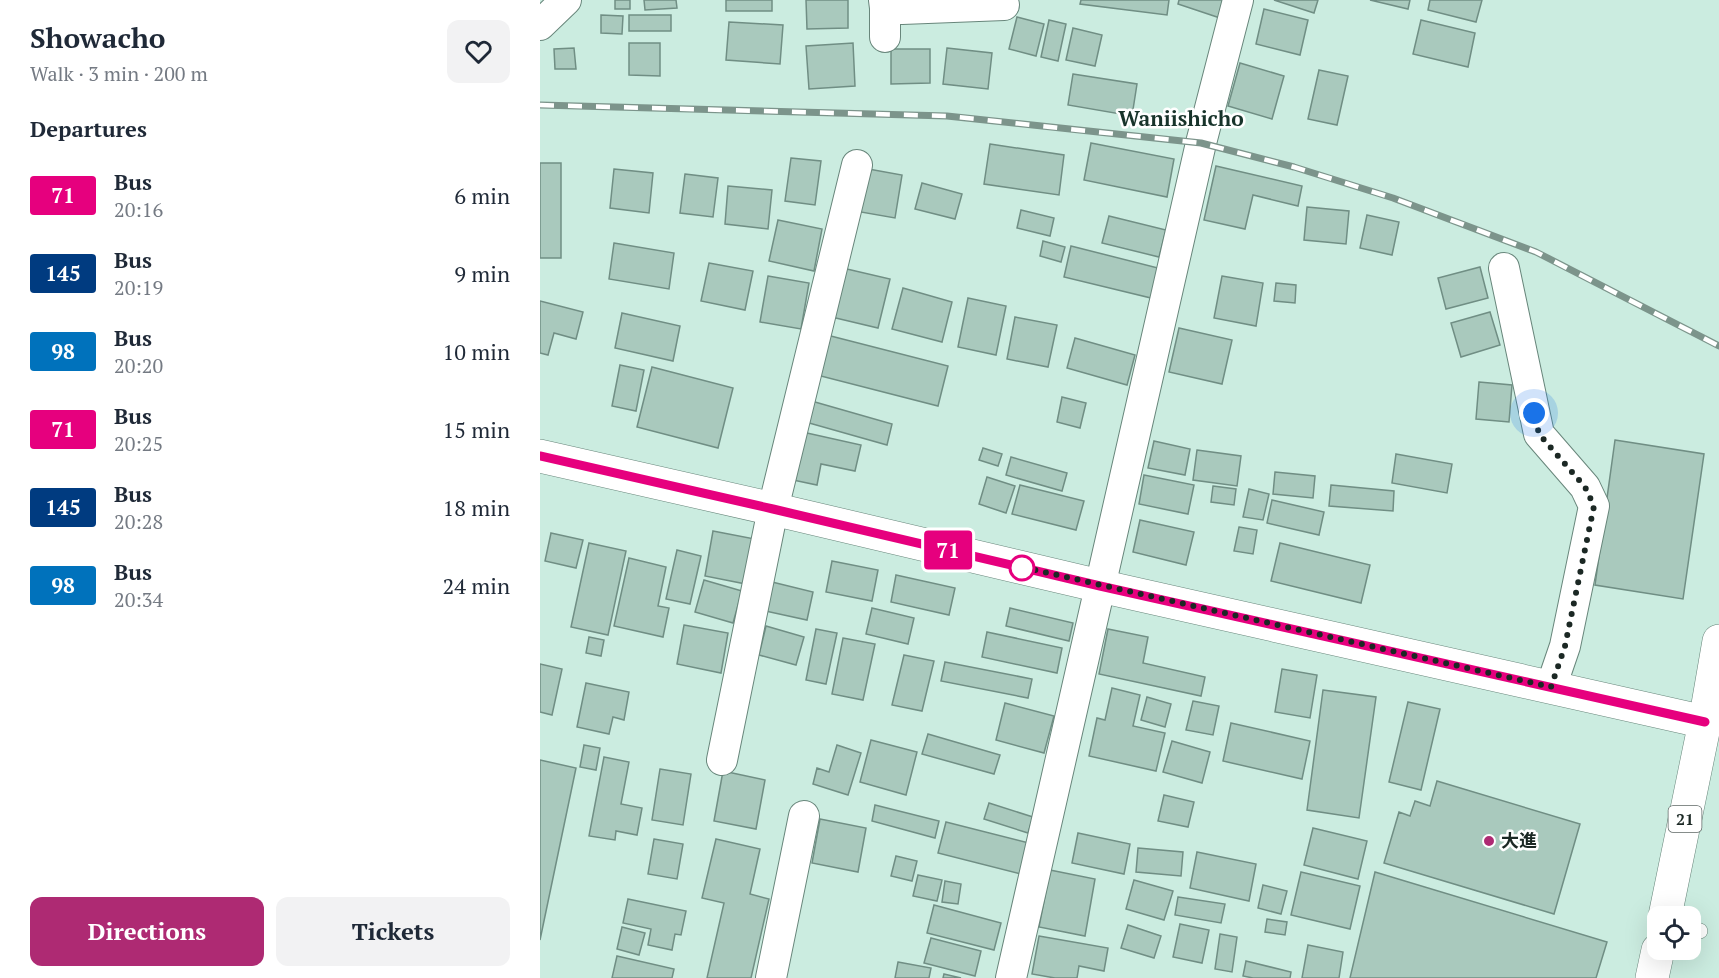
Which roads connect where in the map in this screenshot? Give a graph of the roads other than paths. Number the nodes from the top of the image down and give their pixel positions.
1 (566, 0) edge
2 (1238, 0) edge
3 (1004, 5) dead end
4 (885, 15) edge
5 (540, 25) edge
6 (856, 165) dead end
7 (1504, 268) dead end
8 (540, 456) edge
9 (773, 509) junction
10 (1100, 586) junction
11 (1719, 641) edge
12 (1551, 687) junction
13 (1705, 722) junction
14 (723, 760) dead end
15 (804, 816) dead end
16 (1667, 906) edge
17 (1656, 960) edge
18 (771, 978) edge
19 (1011, 978) edge
20 (1652, 978) edge

1 - 5 street
2 - 10 street
3 - 4 street
6 - 9 street
7 - 12 street
8 - 9 main road
9 - 10 main road
9 - 14 street
10 - 12 main road
10 - 19 street
11 - 13 main road, 21
12 - 13 main road
13 - 16 main road, 21
15 - 18 street
17 - 20 main road

